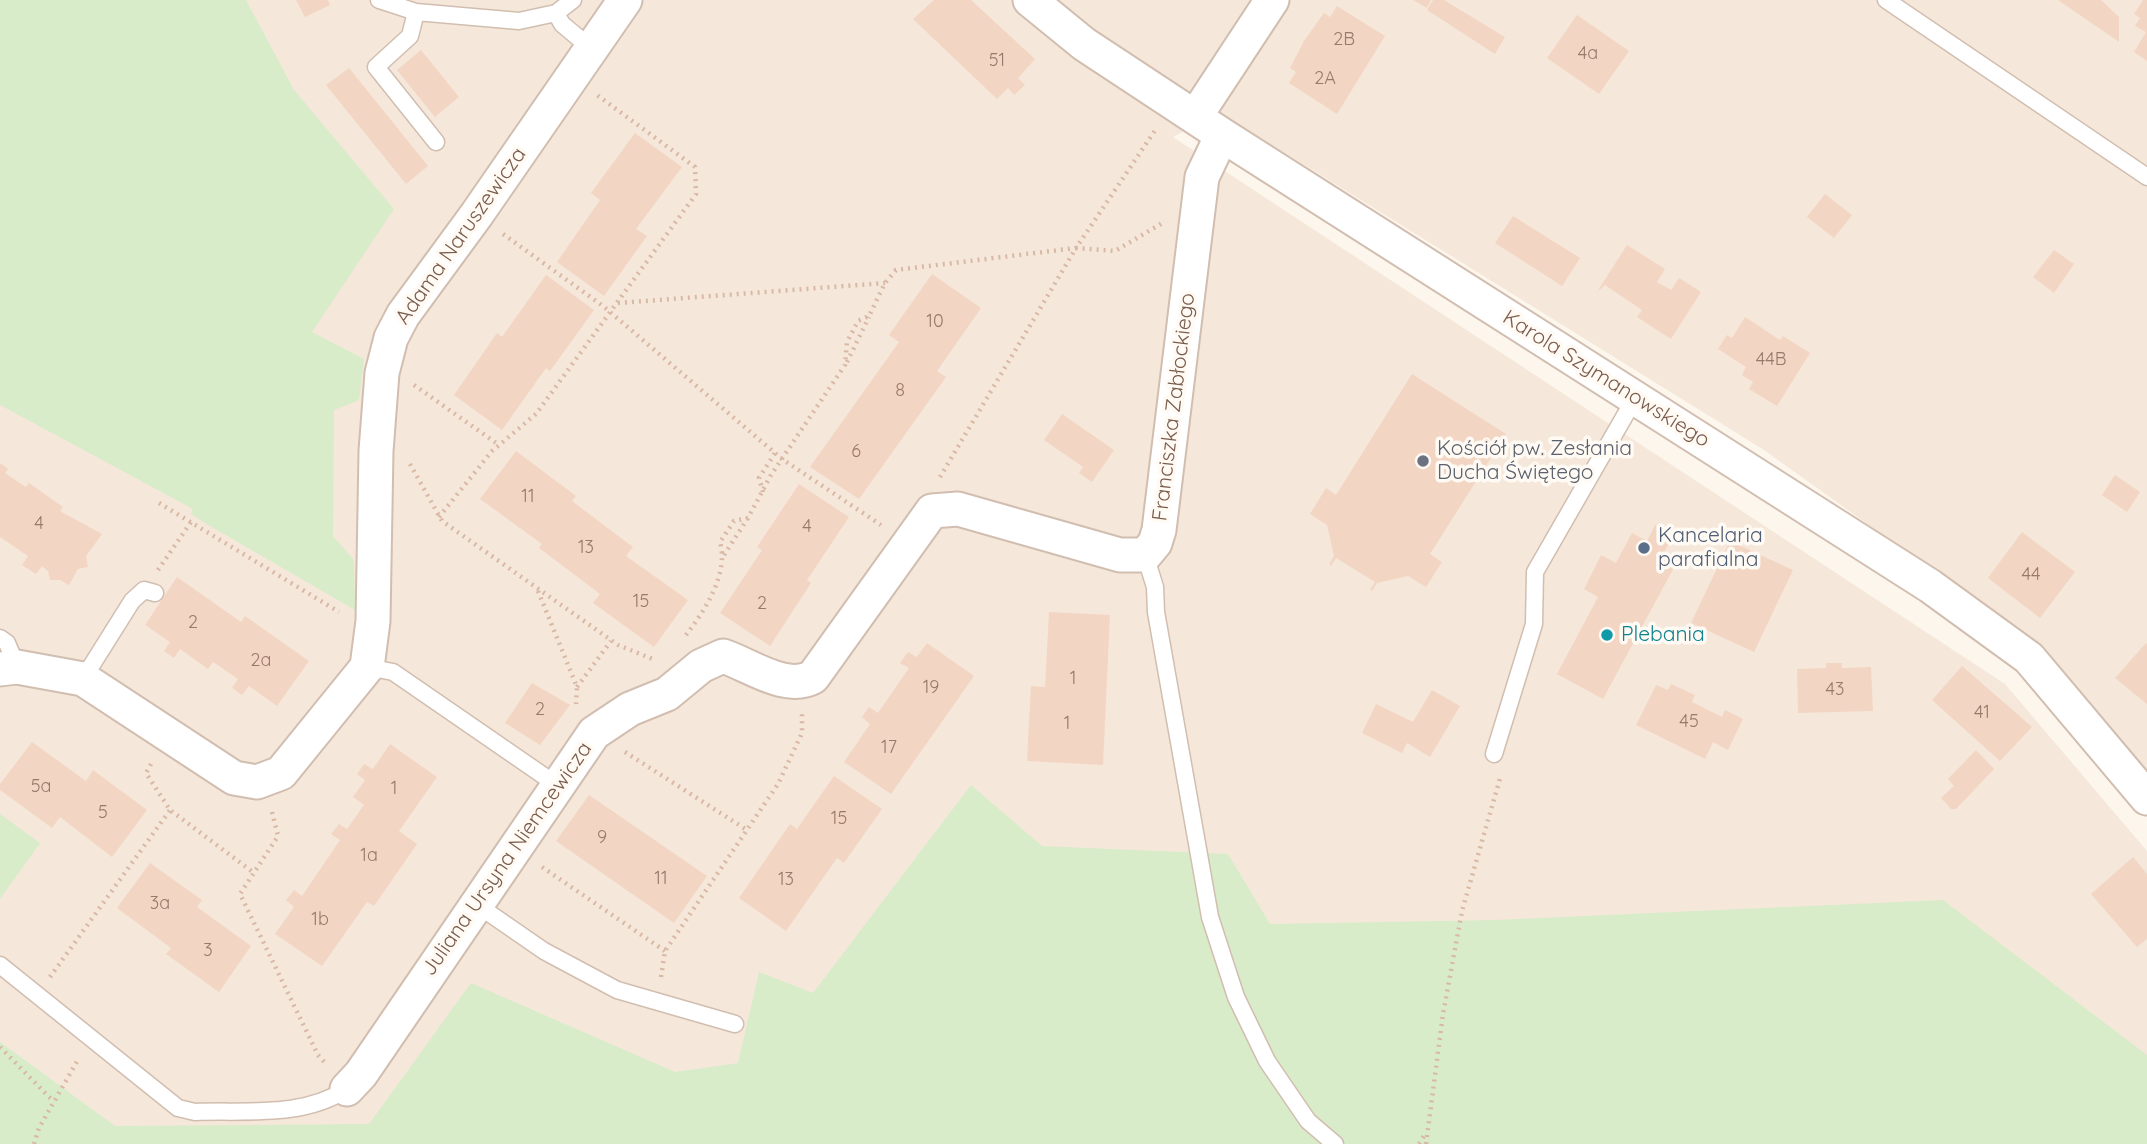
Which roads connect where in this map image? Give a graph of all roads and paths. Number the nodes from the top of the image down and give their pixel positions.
1 (379, 0) edge
2 (572, 0) edge
3 (625, 0) edge
4 (1030, 0) edge
5 (1272, 0) edge
6 (1886, 0) edge
7 (416, 12) junction
8 (556, 13) junction
9 (593, 50) junction
10 (572, 77) junction
11 (1195, 117) junction
12 (436, 142) dead end
13 (2147, 177) edge
14 (1197, 213) junction
15 (477, 214) junction
16 (1076, 248) junction
17 (885, 283) junction
18 (617, 303) junction
19 (610, 312) junction
20 (869, 316) junction
21 (845, 365) junction
22 (382, 373) junction
23 (1635, 398) junction
24 (499, 445) junction
25 (376, 451) junction
26 (775, 453) junction
27 (782, 459) junction
28 (763, 492) junction
29 (159, 503) dead end
30 (933, 511) junction
31 (439, 517) junction
32 (748, 518) junction
33 (191, 522) junction
34 (909, 544) junction
35 (724, 555) junction
36 (1145, 555) junction
37 (266, 559) dead end
38 (262, 565) junction
39 (538, 590) junction
40 (150, 592) joint
41 (373, 621) junction
42 (0, 638) edge
43 (611, 640) junction
44 (691, 661) junction
45 (367, 667) junction
46 (8, 668) edge
47 (83, 679) junction
48 (803, 683) junction
49 (577, 687) junction
50 (594, 733) junction
51 (169, 735) junction
52 (1499, 760) joint
53 (558, 785) junction
54 (2147, 798) edge
55 (170, 810) junction
56 (747, 830) junction
57 (278, 836) dead end
58 (514, 848) junction
59 (254, 873) junction
60 (476, 904) junction
61 (665, 951) junction
62 (64, 957) dead end
63 (0, 965) edge
64 (657, 1004) junction
65 (735, 1024) dead end
66 (90, 1037) junction
67 (0, 1047) edge
68 (347, 1089) junction
69 (54, 1102) junction
70 (1425, 1133) junction
71 (34, 1144) edge
72 (1335, 1144) edge
73 (1419, 1144) edge
74 (1426, 1144) edge

1 - 7 lane
2 - 8 lane
3 - 9 street, Adama Naruszewicza
4 - 11 street, Karola Szymanowskiego
5 - 11 street, Franciszka Zabłockiego
6 - 13 lane
7 - 8 lane
7 - 12 lane
8 - 9 lane
9 - 10 street, Adama Naruszewicza
10 - 15 street, Adama Naruszewicza
10 - 18 path
11 - 14 street, Franciszka Zabłockiego
11 - 16 path
11 - 23 street, Karola Szymanowskiego
14 - 16 path
14 - 36 street, Franciszka Zabłockiego
15 - 19 path
15 - 22 street, Adama Naruszewicza
16 - 17 path
16 - 30 path
17 - 18 path
17 - 20 path
18 - 19 path
19 - 24 path
19 - 26 path
20 - 21 path
20 - 21 path
21 - 27 path
22 - 24 path
22 - 25 street, Adama Naruszewicza
23 - 52 lane
23 - 54 street, Karola Szymanowskiego
24 - 31 path
25 - 31 path
25 - 41 street, Adama Naruszewicza
26 - 27 path
26 - 28 path
27 - 28 path
27 - 34 path
28 - 32 path
29 - 33 path
30 - 34 street
30 - 36 street
31 - 39 path
32 - 35 path
32 - 35 path
33 - 38 path
33 - 40 path
34 - 48 street
35 - 44 path
36 - 72 lane
37 - 38 path
38 - 41 path
39 - 43 path
39 - 49 path
40 - 47 lane
41 - 45 street, Adama Naruszewicza
42 - 46 lane
43 - 44 path
43 - 49 path
44 - 48 street
44 - 50 street, Juliana Ursyna Niemcewicza
45 - 51 street
45 - 53 lane
46 - 47 street
47 - 51 street
48 - 56 path
49 - 50 path
50 - 53 street, Juliana Ursyna Niemcewicza
50 - 56 path
51 - 55 path
52 - 70 path
53 - 58 street, Juliana Ursyna Niemcewicza
55 - 59 path
55 - 62 path
56 - 61 path
57 - 59 path
58 - 60 street, Juliana Ursyna Niemcewicza
58 - 61 path
59 - 68 path
60 - 64 lane
60 - 68 street, Juliana Ursyna Niemcewicza
61 - 64 path
63 - 66 lane
64 - 65 lane
66 - 68 lane
66 - 69 path
67 - 69 path
69 - 71 path
70 - 73 path
70 - 74 path

